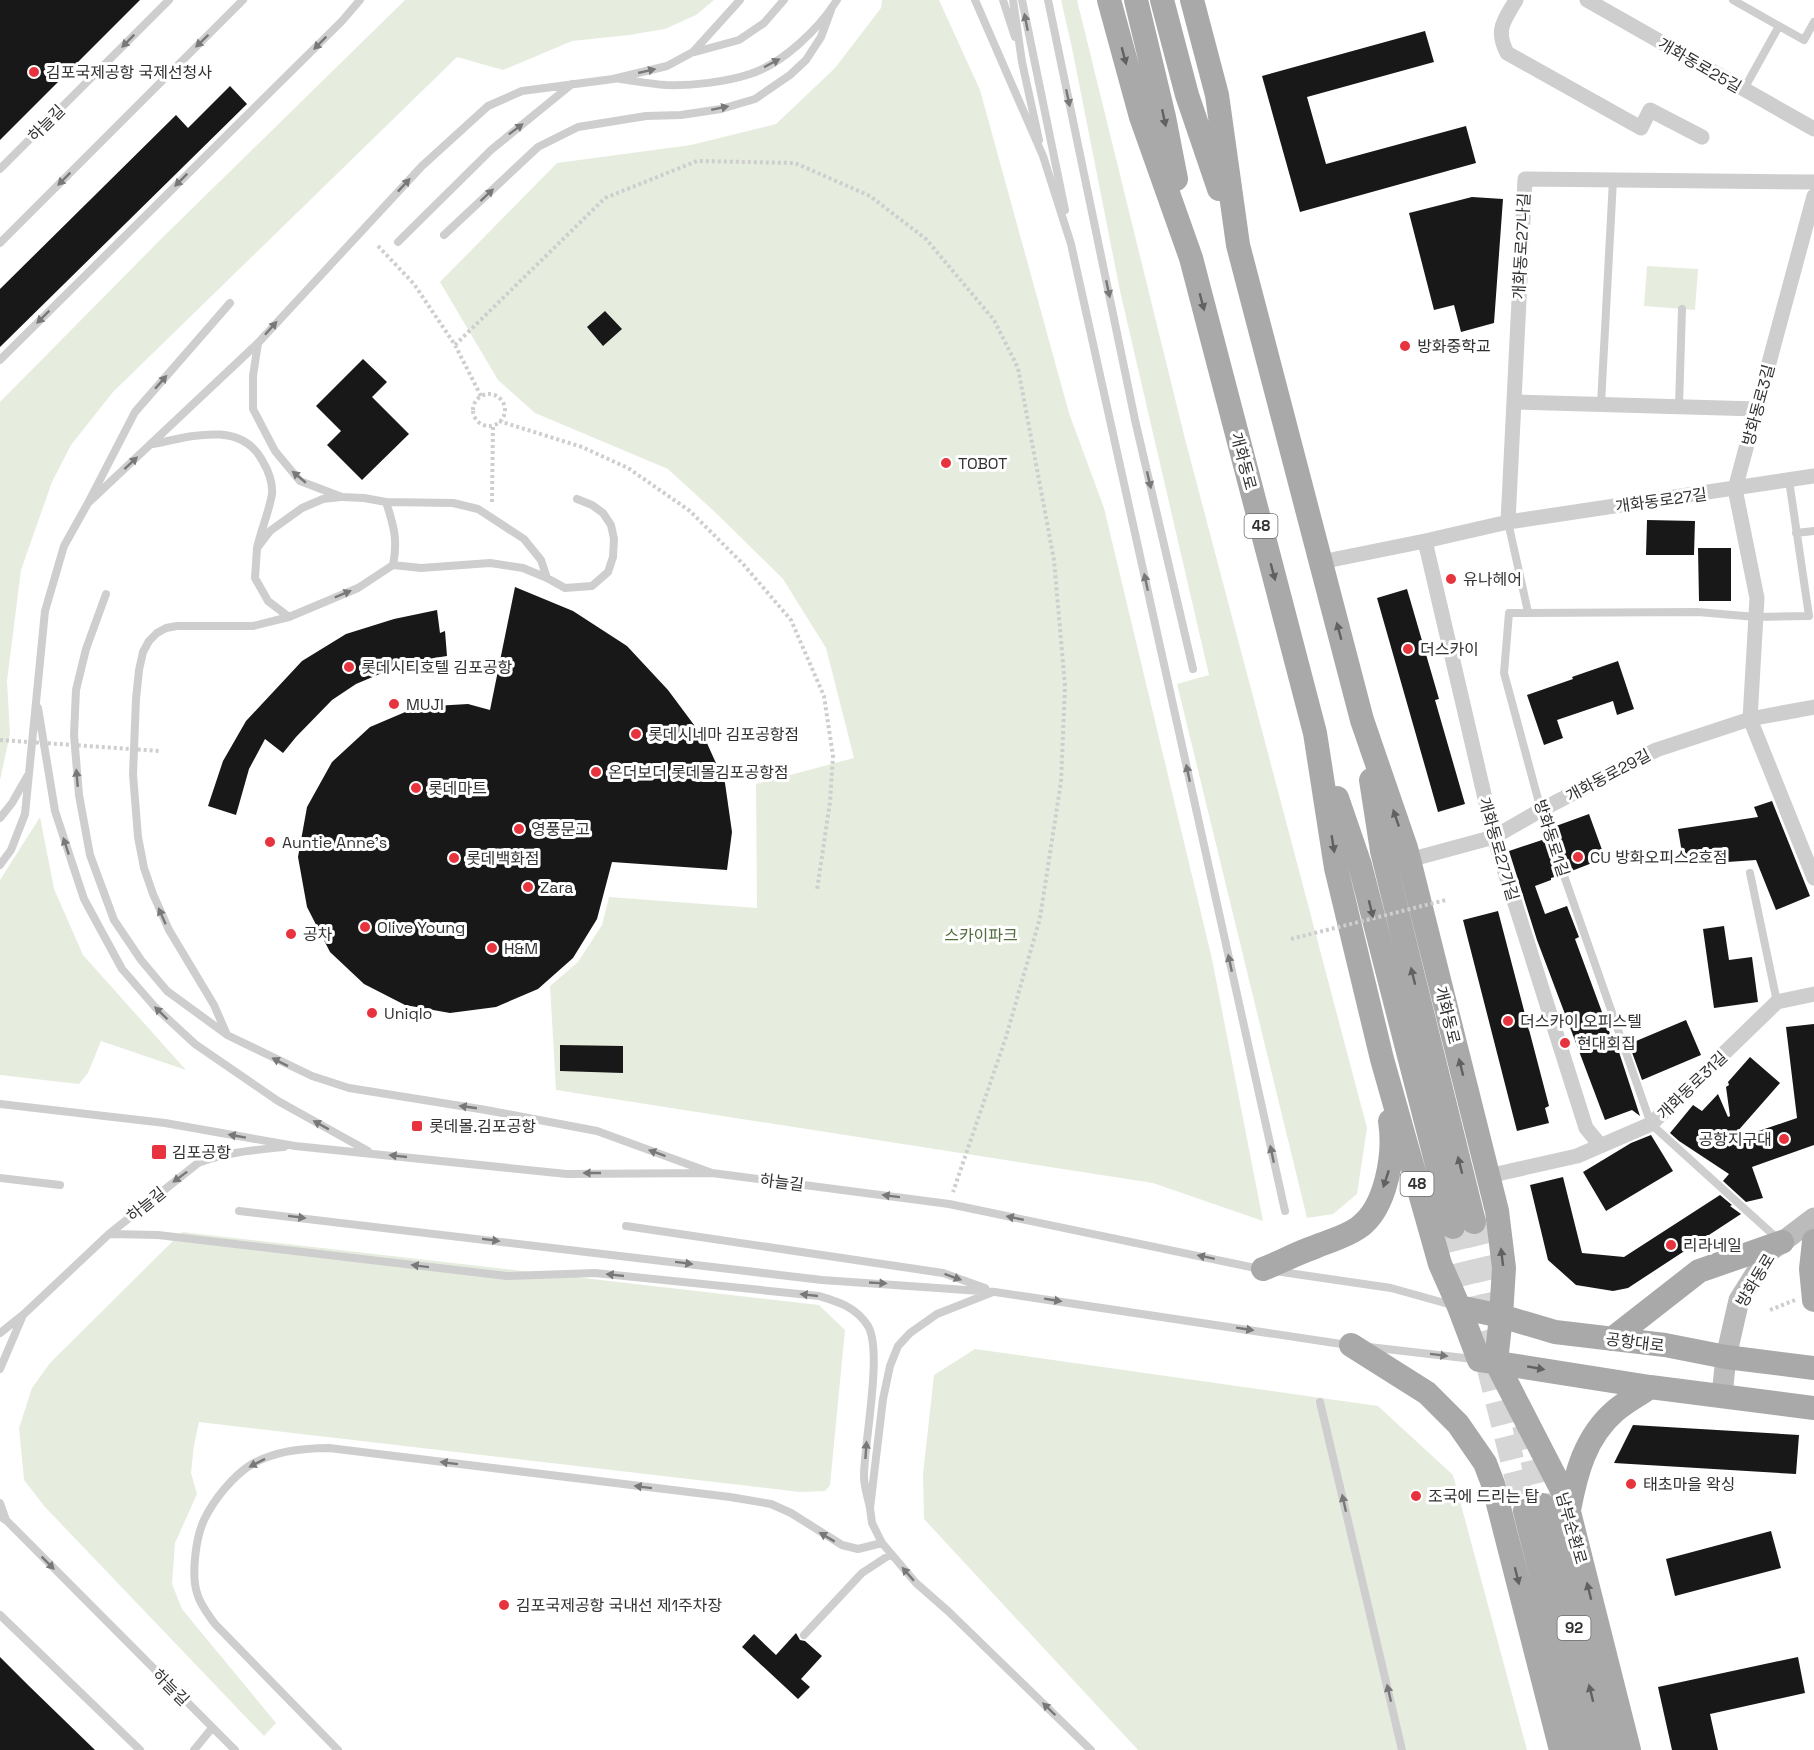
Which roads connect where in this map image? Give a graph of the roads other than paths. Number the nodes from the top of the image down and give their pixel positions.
1 (169, 0) edge
2 (243, 0) edge
3 (360, 0) edge
4 (740, 0) edge
5 (784, 0) edge
6 (837, 0) edge
7 (975, 0) edge
8 (1004, 0) edge
9 (1013, 0) edge
10 (1022, 0) edge
11 (1047, 0) edge
12 (1109, 0) edge
13 (1136, 0) edge
14 (1162, 0) edge
15 (1192, 0) edge
16 (1516, 0) edge
17 (1587, 0) edge
18 (1733, 0) edge
19 (831, 10) junction
20 (1814, 22) edge
21 (1779, 26) junction
22 (693, 52) junction
23 (1022, 62) junction
24 (613, 79) junction
25 (573, 84) junction
26 (1744, 89) junction
27 (1814, 129) edge
28 (1702, 137) dead end
29 (1043, 156) junction
30 (0, 169) edge
31 (1613, 180) junction
32 (1814, 182) edge
33 (1814, 196) edge
34 (444, 235) dead end
35 (398, 242) dead end
36 (0, 243) edge
37 (1071, 244) junction
38 (1238, 245) junction
39 (1191, 258) junction
40 (230, 303) dead end
41 (1683, 309) dead end
42 (258, 343) junction
43 (0, 360) edge
44 (1514, 402) junction
45 (1601, 404) junction
46 (1679, 406) junction
47 (1757, 408) junction
48 (152, 444) junction
49 (1814, 476) edge
50 (1788, 480) junction
51 (1735, 489) junction
52 (342, 497) junction
53 (578, 500) dead end
54 (386, 502) junction
55 (88, 503) junction
56 (1508, 522) junction
57 (1814, 531) edge
58 (1796, 533) junction
59 (1425, 541) junction
60 (256, 548) junction
61 (1321, 562) junction
62 (393, 565) junction
63 (547, 578) junction
64 (106, 594) dead end
65 (1528, 612) junction
66 (289, 616) junction
67 (1756, 617) junction
68 (1193, 669) dead end
69 (36, 696) junction
70 (1814, 707) edge
71 (1750, 719) junction
72 (1362, 720) junction
73 (1315, 733) junction
74 (30, 771) junction
75 (1541, 810) junction
76 (0, 818) edge
77 (1494, 837) junction
78 (1809, 849) edge
79 (1409, 860) junction
80 (0, 865) edge
81 (1750, 873) dead end
82 (1814, 878) edge
83 (1814, 994) edge
84 (1777, 1002) junction
85 (227, 1035) junction
86 (1382, 1059) junction
87 (0, 1104) edge
88 (1651, 1124) junction
89 (294, 1146) junction
90 (1601, 1146) junction
91 (372, 1153) junction
92 (712, 1173) junction
93 (1488, 1176) junction
94 (0, 1178) edge
95 (60, 1185) dead end
96 (239, 1211) dead end
97 (1285, 1211) dead end
98 (1497, 1211) junction
99 (1814, 1218) edge
100 (1429, 1225) junction
101 (626, 1226) dead end
102 (109, 1234) junction
103 (1814, 1241) edge
104 (1782, 1242) junction
105 (1263, 1269) junction
106 (995, 1292) junction
107 (1806, 1299) edge
108 (1459, 1307) junction
109 (24, 1314) junction
110 (1501, 1316) junction
111 (0, 1333) edge
112 (1612, 1339) junction
113 (1351, 1345) junction
114 (1726, 1357) junction
115 (1487, 1361) junction
116 (1814, 1368) edge
117 (0, 1369) edge
118 (1650, 1387) junction
119 (1722, 1395) junction
120 (1320, 1402) dead end
121 (1814, 1408) edge
122 (0, 1503) edge
123 (1567, 1503) junction
124 (870, 1508) junction
125 (3, 1519) edge
126 (1502, 1520) junction
127 (882, 1543) junction
128 (891, 1554) junction
129 (3, 1618) edge
130 (804, 1635) dead end
131 (212, 1728) junction
132 (140, 1750) edge
133 (194, 1750) edge
134 (235, 1750) edge
135 (338, 1750) edge
136 (1091, 1750) edge
137 (1402, 1750) edge
138 (1561, 1750) edge
139 (1585, 1750) edge
140 (1605, 1750) edge
141 (1629, 1750) edge

1 -> 30 lane, 하늘길
2 -> 36 lane
3 -> 43 lane
4 - 22 lane
5 - 22 lane
6 - 19 lane
7 - 29 lane
8 - 23 lane
9 - 23 lane
37 -> 10 lane
11 -> 68 lane
12 -> 39 main road, 개화동로 / 48
13 -> 39 main road, 개화동로
14 - 38 main road, 개화동로
15 - 38 main road, 개화동로
16 - 28 street
17 - 26 street, 개화동로25길
18 - 21 lane
24 -> 19 lane
34 -> 19 lane
20 - 21 lane
21 - 26 lane
24 -> 22 lane
23 - 29 lane
24 - 25 lane
35 -> 25 lane
42 -> 25 lane
26 - 27 street, 개화동로25길
29 - 37 lane
31 - 32 street, 개화동로27나길
31 - 44 street, 개화동로27나길
31 - 45 lane
33 - 47 street, 방화동로3길
97 -> 37 lane
38 - 61 main road, 개화동로
39 -> 73 main road, 개화동로 / 48
55 -> 40 lane
41 - 46 lane
42 - 48 lane
52 -> 42 lane
44 - 45 street
44 - 56 street, 개화동로27나길
45 - 46 street
46 - 47 street
47 - 51 street, 방화동로3길
55 -> 48 lane
48 - 60 lane
49 - 50 street, 개화동로27길
50 - 51 street, 개화동로27길
50 - 58 lane
51 - 56 street, 개화동로27길
51 - 67 street, 방화동로3길
52 - 54 lane
52 - 60 lane
53 - 63 lane
54 - 62 lane
54 - 63 lane
55 - 69 lane
56 - 59 street, 개화동로27길
56 - 65 lane
57 - 58 lane
58 - 67 lane
59 - 61 street, 개화동로27길
59 - 77 street, 개화동로27가길
60 - 66 lane
72 -> 61 main road, 개화동로
62 - 63 lane
66 -> 62 lane
85 -> 64 lane
65 - 67 lane
65 - 75 lane, 방화동로1길
85 -> 66 lane
67 - 71 street, 방화동로3길
69 - 74 lane
91 -> 69 lane
70 - 71 street, 개화동로29길
71 - 75 street, 개화동로29길
71 - 78 street, 방화동로3길
73 -> 72 main road, 개화동로
79 -> 72 main road, 개화동로
73 -> 86 main road, 개화동로 / 48
74 - 76 lane
74 - 80 lane
75 - 77 street, 개화동로29길
75 - 88 lane, 방화동로1길
77 - 79 street, 개화동로29길
77 - 90 street, 개화동로27가길
78 - 82 street, 방화동로3길
93 -> 79 main road, 개화동로
81 - 84 lane
83 - 84 street
84 - 88 street, 개화동로31길
92 -> 85 lane
86 - 100 main road, 개화동로 / 48
86 -> 105 main road
89 -> 87 lane, 하늘길
88 - 90 street, 개화동로31길
88 - 104 lane, 방화동로1길
89 - 91 lane, 하늘길
89 -> 102 lane, 하늘길
90 - 93 street, 개화동로31길
92 -> 91 lane, 하늘길
105 -> 92 lane, 하늘길
93 - 98 main road, 개화동로
94 - 95 lane
96 -> 106 lane
98 - 100 main road
110 -> 98 main road, 개화동로
99 - 104 main road, 방화동로
100 - 108 main road, 개화동로 / 48
101 -> 106 lane
102 - 109 lane, 하늘길
124 -> 102 lane
103 - 107 main road
104 - 112 main road
104 - 114 main road, 방화동로
105 - 108 lane, 하늘길
106 -> 113 lane
106 - 124 lane
108 - 110 main road, 공항대로
108 - 115 main road, 남부순환로
109 - 111 lane, 하늘길
109 - 117 lane, 하늘길
110 - 112 main road, 공항대로
110 - 115 main road
112 - 114 main road, 공항대로
113 -> 115 lane
113 - 126 main road, 92
114 - 116 main road, 공항대로
114 - 119 main road, 방화동로
115 -> 118 main road
115 - 123 main road, 남부순환로
118 - 119 main road
118 - 123 main road
119 - 121 main road
137 -> 120 lane
122 - 125 lane, 하늘길
123 - 126 main road
141 -> 123 main road, 남부순환로 / 92
124 - 127 lane
125 -> 131 lane, 하늘길
126 -> 138 main road, 92
127 - 128 lane
127 -> 135 lane
128 - 130 lane
136 -> 128 lane
129 - 132 lane
131 - 133 lane
131 - 134 lane, 하늘길
140 -> 139 main road, 남부순환로 / 92

